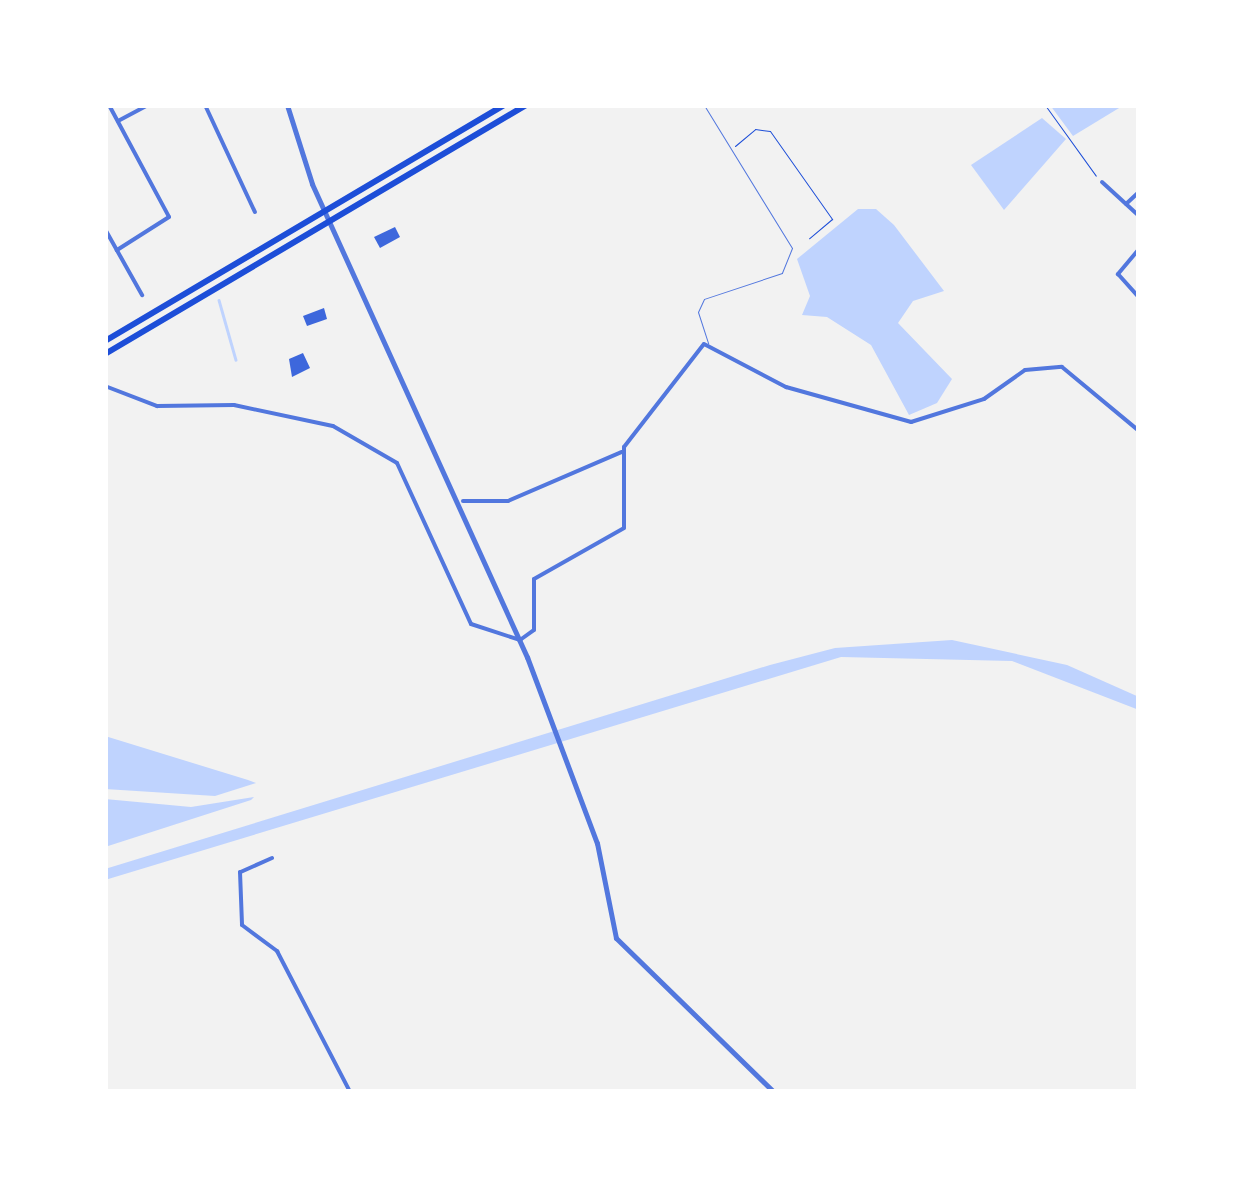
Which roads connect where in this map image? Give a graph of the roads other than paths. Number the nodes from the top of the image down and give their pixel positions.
1 (109, 105) edge
2 (148, 105) edge
3 (205, 105) edge
4 (287, 105) edge
5 (504, 105) edge
6 (526, 105) edge
7 (704, 105) edge
8 (118, 121) junction
9 (1102, 182) road end
10 (1139, 192) edge
11 (1126, 204) junction
12 (324, 211) junction
13 (255, 212) dead end
14 (1139, 216) edge
15 (329, 222) junction
16 (105, 230) edge
17 (1139, 249) edge
18 (116, 250) junction
19 (142, 295) dead end
20 (1139, 297) edge
21 (105, 341) edge
22 (708, 343) junction
23 (105, 354) edge
24 (105, 386) edge
25 (1139, 431) edge
26 (622, 452) junction
27 (463, 501) junction
28 (520, 640) junction
29 (272, 858) dead end
30 (350, 1092) edge
31 (774, 1092) edge

1 - 8 street
2 - 8 street
3 - 13 street
4 - 12 street
5 - 12 main road
6 - 15 main road
7 - 22 lane
8 - 18 street
9 - 11 street
10 - 11 street
11 - 14 street
12 - 15 street
12 - 21 main road
15 - 23 main road
15 - 27 street
16 - 18 street
17 - 20 street
18 - 19 street
22 - 25 street
22 - 26 street
24 - 28 street
26 - 27 street
26 - 28 street
27 - 28 street
28 - 31 street
29 - 30 street

